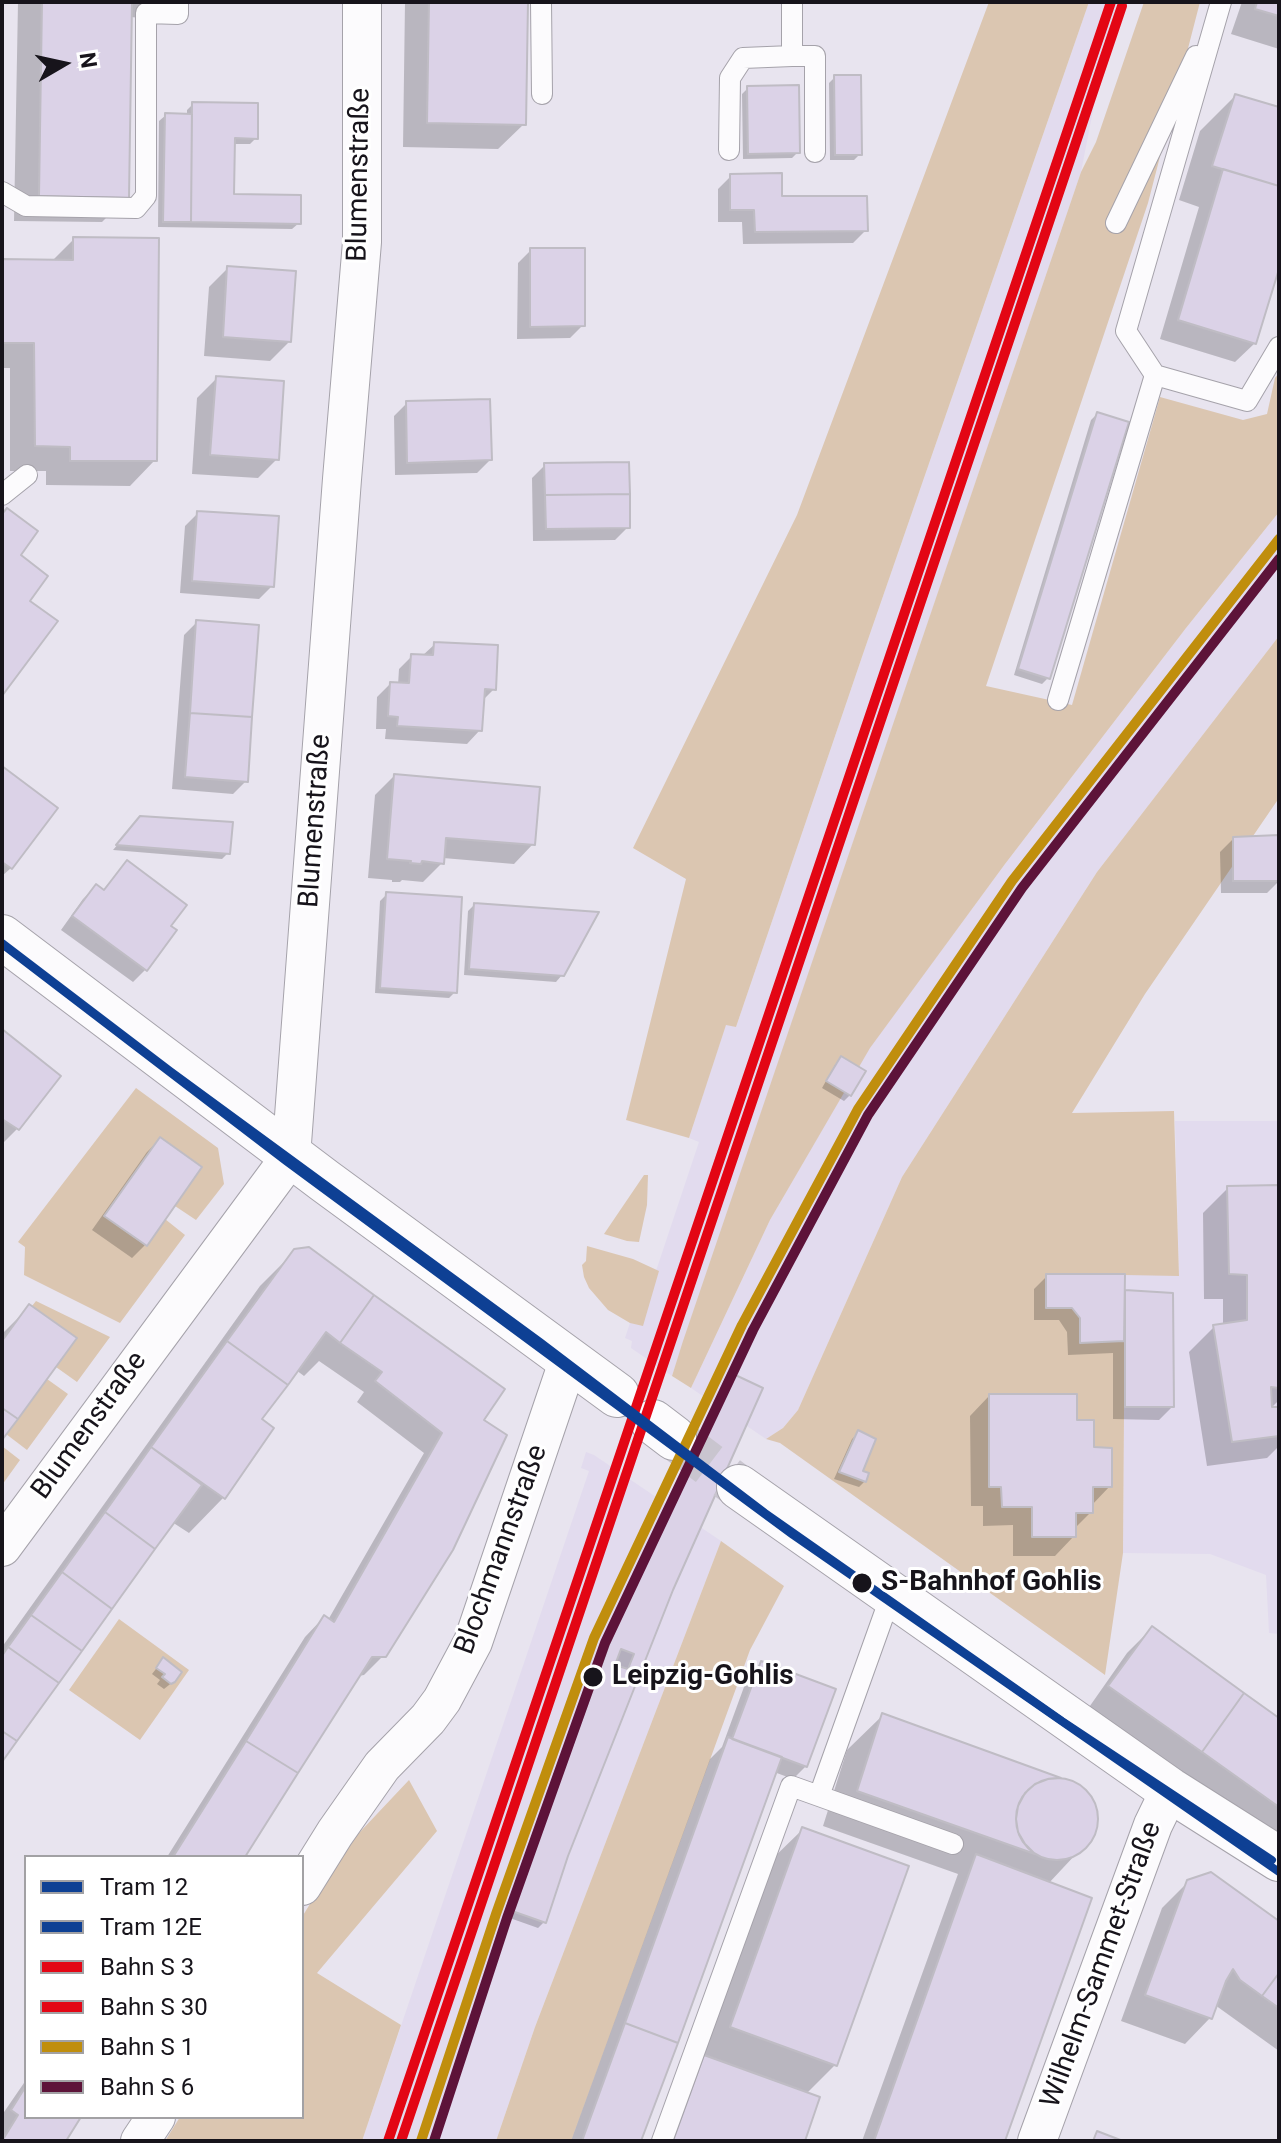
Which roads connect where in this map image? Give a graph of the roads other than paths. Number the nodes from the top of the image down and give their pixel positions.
1 (178, 2) edge
2 (362, 2) edge
3 (541, 2) edge
4 (792, 2) edge
5 (792, 56) junction
6 (542, 94) dead end
7 (729, 150) dead end
8 (815, 152) dead end
9 (2, 192) edge
10 (1116, 223) dead end
11 (1279, 347) edge
12 (1155, 375) junction
13 (27, 475) dead end
14 (2, 495) edge
15 (1058, 700) dead end
16 (2, 937) edge
17 (291, 1156) junction
18 (569, 1359) junction
19 (617, 1395) dead end
20 (739, 1487) tunnel mouth
21 (2, 1547) edge
22 (891, 1595) junction
23 (1170, 1790) junction
24 (819, 1796) junction
25 (953, 1844) dead end
26 (1279, 1859) edge
27 (304, 1883) edge
28 (155, 2119) edge
29 (140, 2141) edge
30 (662, 2141) edge
31 (1037, 2141) edge

1 - 9 lane
2 - 17 street, Blumenstraße
3 - 6 lane
4 - 5 lane
5 - 7 lane
5 - 8 lane
10 - 12 lane
11 - 12 lane
12 - 15 lane
13 - 14 lane
16 - 17 main road
17 - 18 main road
17 - 21 street, Blumenstraße
18 - 19 main road
18 - 27 street, Blochmannstraße
20 - 22 main road
22 - 23 main road
22 - 24 lane
23 - 26 main road
23 - 31 street, Wilhelm-Sammet-Straße
24 - 25 lane
24 - 30 lane
28 - 29 street

